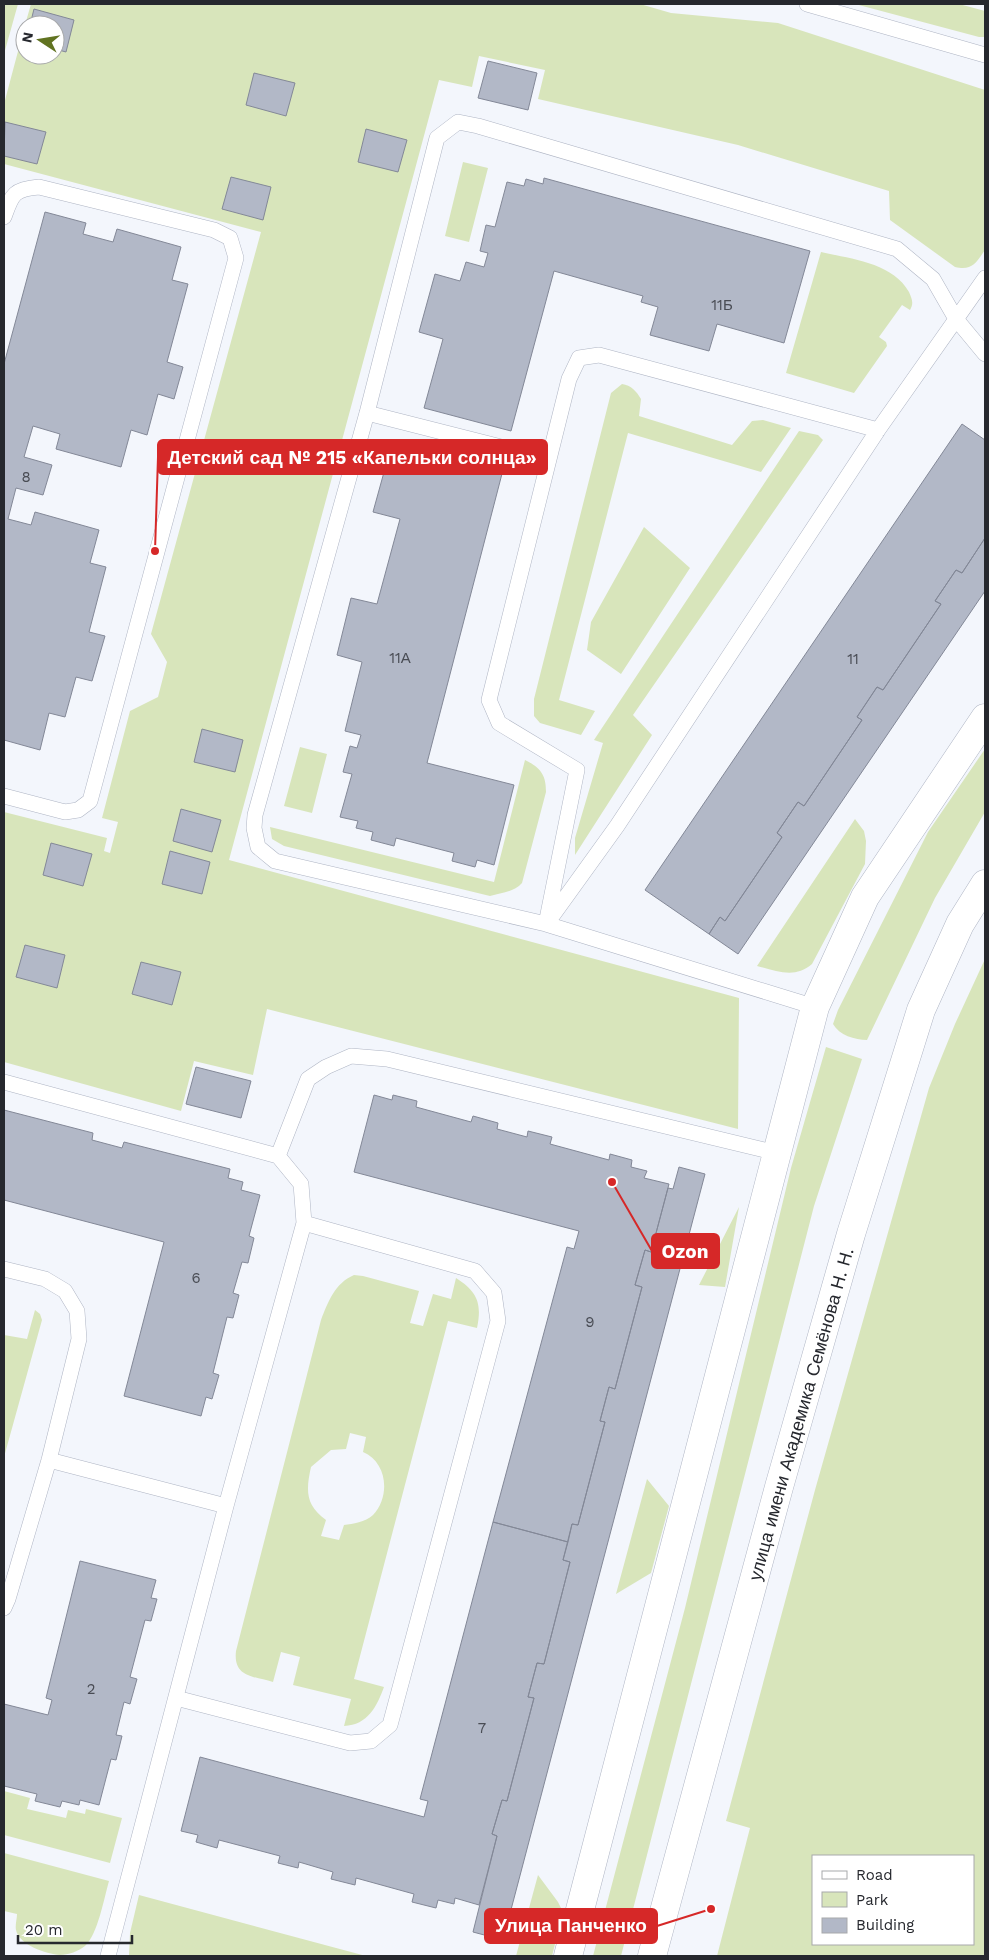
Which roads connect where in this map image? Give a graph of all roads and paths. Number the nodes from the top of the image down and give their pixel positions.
1 (807, 4) edge
2 (985, 55) edge
3 (4, 217) edge
4 (985, 278) edge
5 (956, 319) junction
6 (985, 354) edge
7 (367, 413) junction
8 (878, 430) junction
9 (548, 460) junction
10 (985, 718) edge
11 (4, 796) edge
12 (985, 884) edge
13 (546, 924) junction
14 (815, 1007) junction
15 (4, 1082) edge
16 (777, 1153) junction
17 (278, 1156) junction
18 (304, 1223) junction
19 (4, 1269) edge
20 (49, 1460) junction
21 (226, 1506) junction
22 (4, 1608) edge
23 (176, 1698) junction
24 (108, 1956) edge
25 (568, 1956) edge
26 (652, 1956) edge

1 - 2 lane
3 - 11 lane
4 - 5 lane
5 - 6 lane
5 - 7 lane
5 - 8 lane
7 - 9 lane
7 - 13 lane
8 - 9 lane
8 - 13 lane
9 - 13 lane
10 - 14 street
12 - 26 street, улица имени Академика Семёнова Н. Н.
13 - 14 lane
14 - 16 street
15 - 17 lane
16 - 17 lane
16 - 25 street
17 - 18 lane
18 - 21 lane
18 - 23 lane
19 - 20 lane
20 - 21 lane
20 - 22 lane
21 - 23 lane
23 - 24 lane

